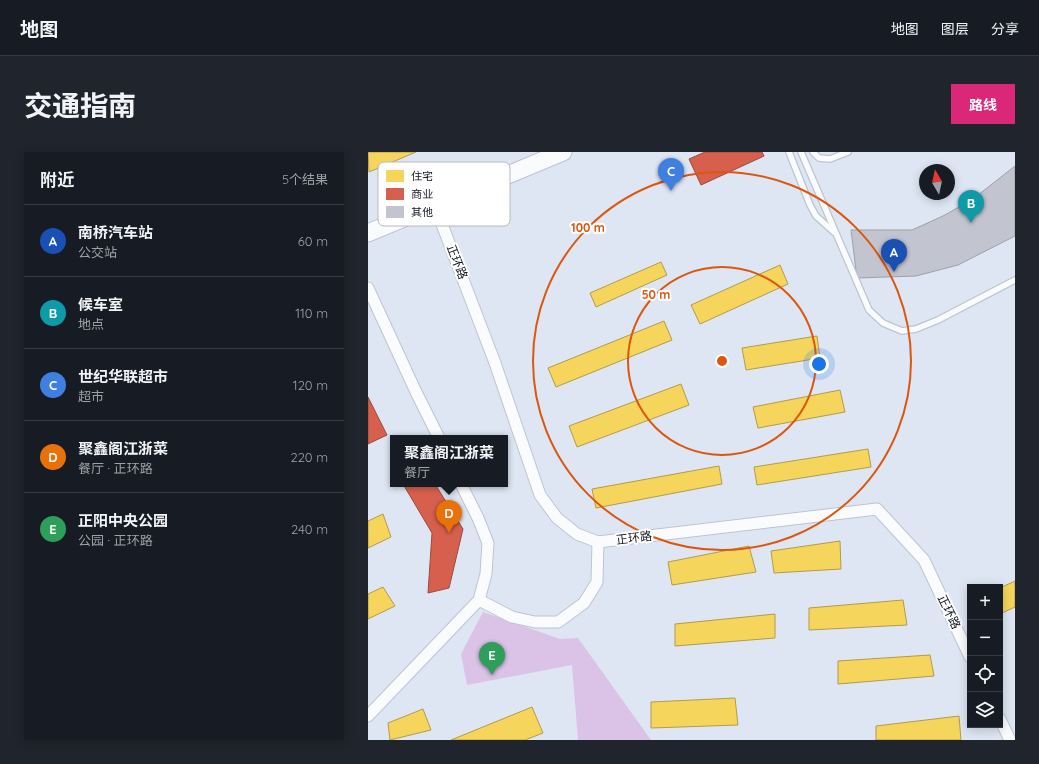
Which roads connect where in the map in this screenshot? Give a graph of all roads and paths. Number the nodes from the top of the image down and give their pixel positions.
1 (563, 152) edge
2 (789, 152) edge
3 (801, 152) edge
4 (813, 152) edge
5 (848, 152) edge
6 (510, 174) edge
7 (385, 226) edge
8 (443, 226) edge
9 (368, 233) edge
10 (836, 234) junction
11 (1015, 280) edge
12 (368, 288) edge
13 (438, 435) edge
14 (462, 487) edge
15 (598, 542) junction
16 (479, 600) junction
17 (967, 650) edge
18 (368, 716) edge
19 (1003, 725) edge
20 (1010, 740) edge

1 - 6 main road
2 - 10 lane
3 - 10 lane
4 - 5 lane
7 - 9 main road
8 - 15 street, 正环路
10 - 11 lane
12 - 13 street
14 - 16 street
15 - 16 street
15 - 17 street, 正环路
16 - 18 street
19 - 20 street

